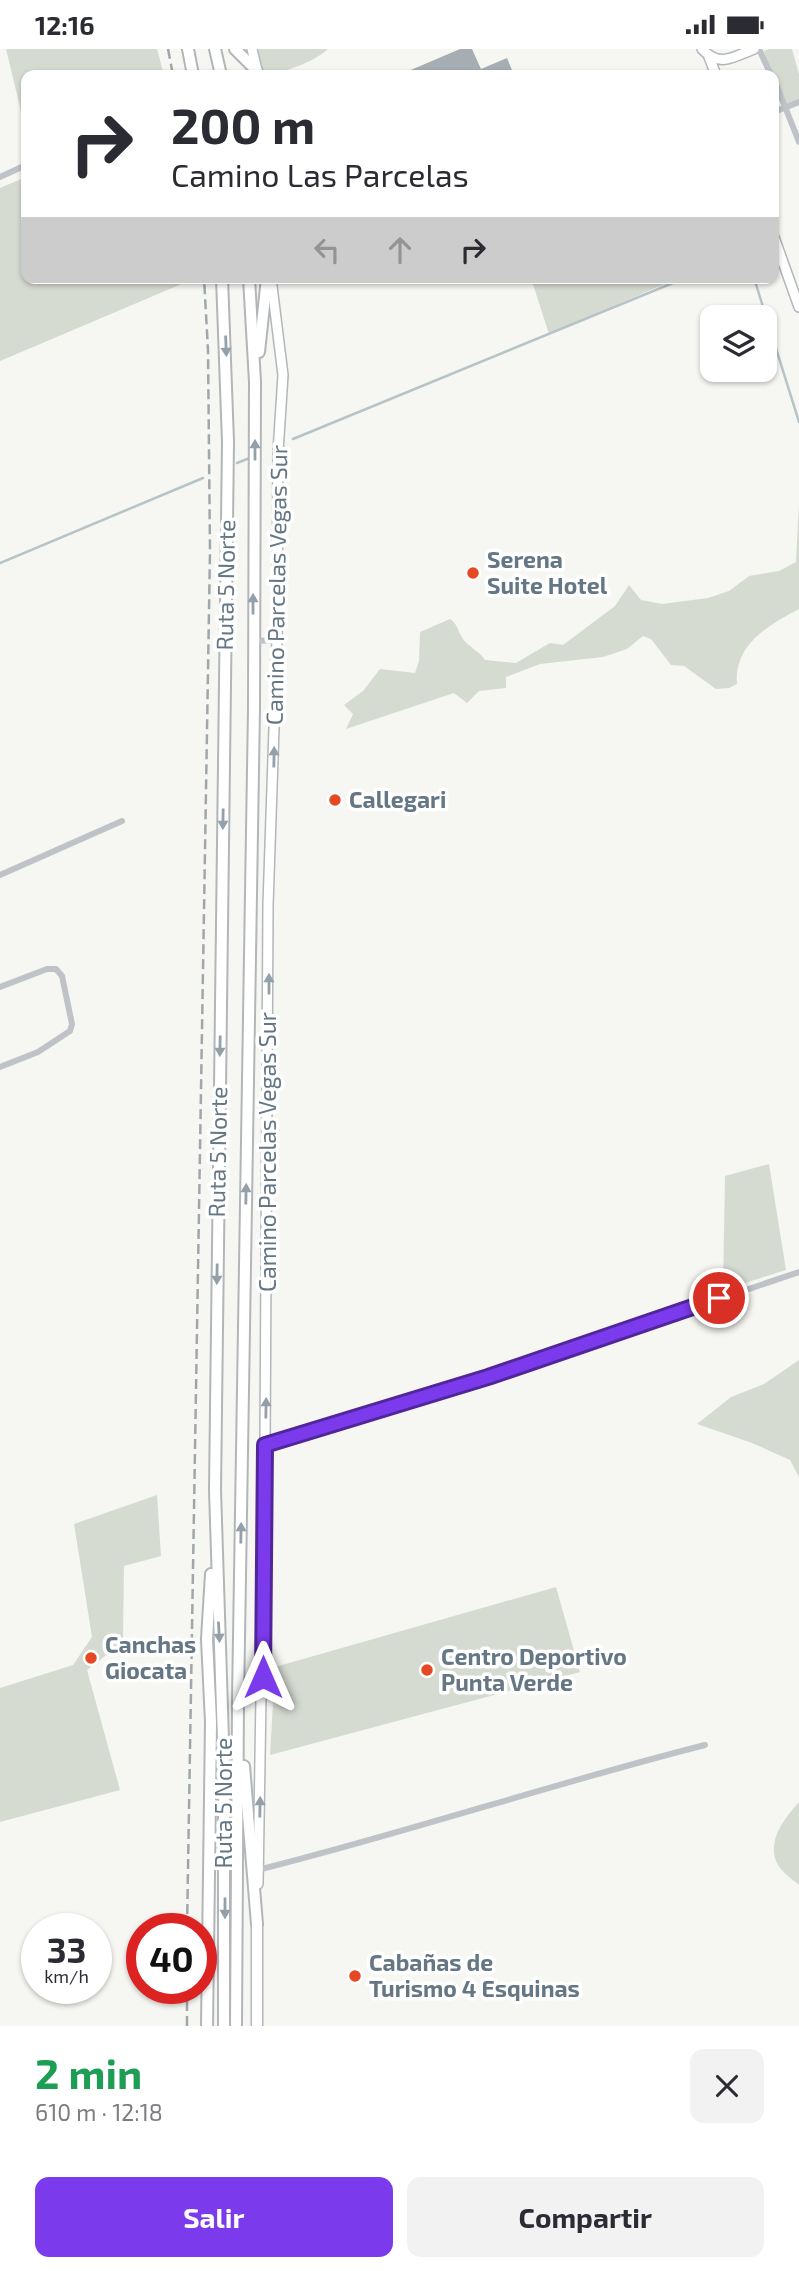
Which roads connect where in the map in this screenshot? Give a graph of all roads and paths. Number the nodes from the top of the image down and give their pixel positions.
1 (188, 49) edge
2 (215, 49) edge
3 (235, 49) edge
4 (252, 49) edge
5 (757, 49) edge
6 (705, 51) edge
7 (192, 70) edge
8 (220, 70) edge
9 (254, 70) edge
10 (256, 70) edge
11 (714, 70) edge
12 (768, 70) edge
13 (779, 92) edge
14 (799, 102) edge
15 (786, 107) junction
16 (779, 110) edge
17 (799, 142) edge
18 (21, 167) edge
19 (0, 177) edge
20 (779, 251) edge
21 (222, 284) edge
22 (249, 284) edge
23 (268, 284) edge
24 (270, 284) edge
25 (799, 307) edge
26 (255, 382) junction
27 (276, 640) junction
28 (253, 641) junction
29 (122, 821) dead end
30 (0, 875) edge
31 (0, 987) edge
32 (0, 1067) edge
33 (799, 1272) edge
34 (265, 1445) junction
35 (215, 1490) junction
36 (238, 1700) junction
37 (705, 1745) dead end
38 (258, 1870) junction
39 (257, 1924) junction
40 (207, 2026) edge
41 (224, 2026) edge
42 (236, 2026) edge
43 (257, 2026) edge

1 - 7 highway
2 - 8 highway
3 - 9 highway
4 - 10 street
5 - 6 street
5 - 12 street
6 - 11 street
13 - 15 street
14 - 15 street
15 - 16 street
15 - 17 street
18 - 19 street
20 - 25 street
21 -> 35 highway, Ruta 5 Norte
22 - 26 highway, Ruta 5 Norte
23 - 26 highway
24 - 27 street, Camino Parcelas Vegas Sur
28 -> 26 highway, Ruta 5 Norte
27 - 28 street
34 -> 27 street, Camino Parcelas Vegas Sur
36 -> 28 highway, Ruta 5 Norte
29 - 30 street
31 - 32 street
33 - 34 street
38 -> 34 street, Camino Parcelas Vegas Sur
35 - 40 highway
35 -> 41 highway, Ruta 5 Norte
36 - 39 highway
36 - 42 highway, Ruta 5 Norte
37 - 38 street
38 - 39 street, Camino Parcelas Vegas Sur
39 - 43 main road, Camino Parcelas Vegas Sur

